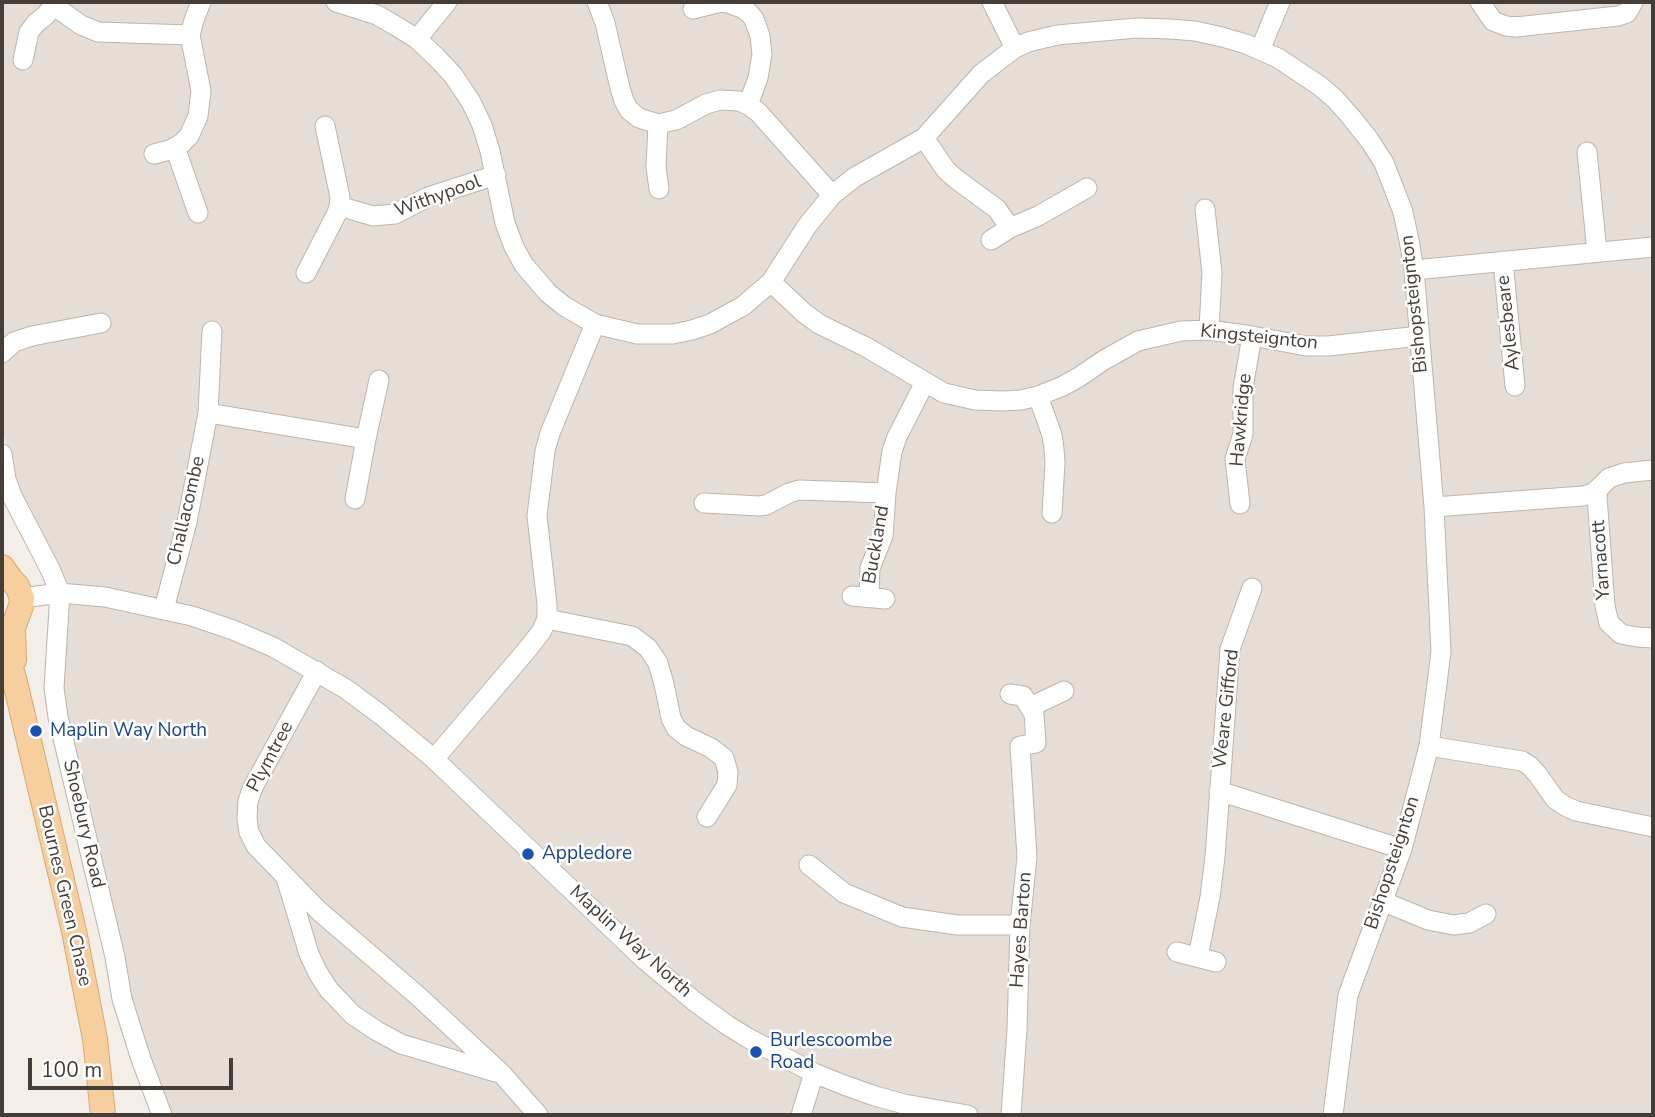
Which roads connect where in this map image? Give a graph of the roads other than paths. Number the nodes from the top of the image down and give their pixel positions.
1 (201, 2) edge
2 (336, 2) edge
3 (447, 2) edge
4 (597, 2) edge
5 (992, 2) edge
6 (1280, 2) edge
7 (1480, 2) edge
8 (1633, 2) edge
9 (55, 4) edge
10 (693, 9) dead end
11 (190, 35) junction
12 (417, 39) junction
13 (1015, 48) junction
14 (1260, 50) junction
15 (23, 60) dead end
16 (748, 104) junction
17 (658, 124) junction
18 (325, 126) dead end
19 (924, 138) junction
20 (175, 147) junction
21 (1587, 152) dead end
22 (154, 153) dead end
23 (496, 175) junction
24 (1087, 188) dead end
25 (659, 189) dead end
26 (832, 195) junction
27 (339, 206) junction
28 (1205, 209) dead end
29 (198, 213) dead end
30 (1010, 228) junction
31 (991, 240) dead end
32 (1653, 247) edge
33 (1597, 252) junction
34 (1503, 261) junction
35 (1414, 270) junction
36 (306, 273) dead end
37 (771, 282) junction
38 (101, 323) dead end
39 (595, 324) junction
40 (1209, 330) junction
41 (212, 331) dead end
42 (1252, 336) junction
43 (1420, 336) junction
44 (2, 353) edge
45 (379, 380) dead end
46 (925, 383) junction
47 (1515, 386) dead end
48 (1038, 396) junction
49 (208, 413) junction
50 (366, 439) junction
51 (2, 454) edge
52 (1653, 470) edge
53 (1598, 489) junction
54 (886, 494) junction
55 (355, 499) dead end
56 (704, 503) dead end
57 (1240, 504) dead end
58 (1434, 507) junction
59 (1052, 513) dead end
60 (1252, 588) dead end
61 (9, 593) edge
62 (60, 593) junction
63 (869, 598) dead end
64 (164, 609) junction
65 (547, 619) junction
66 (1653, 638) edge
67 (2, 641) edge
68 (317, 671) junction
69 (14, 678) junction
70 (1064, 691) dead end
71 (1010, 694) dead end
72 (1030, 707) junction
73 (1429, 746) junction
74 (434, 759) junction
75 (1219, 791) junction
76 (707, 817) dead end
77 (1653, 827) edge
78 (1402, 849) junction
79 (809, 865) dead end
80 (286, 877) junction
81 (1382, 901) junction
82 (320, 911) junction
83 (1486, 914) dead end
84 (299, 922) junction
85 (1020, 925) junction
86 (1177, 952) dead end
87 (466, 1040) junction
88 (457, 1059) junction
89 (814, 1073) junction
90 (502, 1074) junction
91 (103, 1115) edge
92 (162, 1115) edge
93 (538, 1115) edge
94 (801, 1115) edge
95 (968, 1115) edge
96 (1011, 1115) edge
97 (1333, 1115) edge

1 - 11 street
2 - 12 street, Bishopsteignton
3 - 12 street
4 - 17 street
5 - 13 street
6 - 14 street
7 - 8 street
9 - 11 street
9 - 15 street
10 - 16 street
11 - 20 street
12 - 23 street, Bishopsteignton
13 - 14 street, Bishopsteignton
13 - 19 street, Bishopsteignton
14 - 35 street, Bishopsteignton
16 - 17 street
16 - 26 street
17 - 25 street
18 - 27 street
19 - 26 street, Bishopsteignton
19 - 30 street
20 - 22 street
20 - 29 street
21 - 33 street
23 - 27 street, Withypool
23 - 39 street, Bishopsteignton
24 - 30 street
26 - 37 street, Bishopsteignton
27 - 36 street
28 - 40 street
30 - 31 street
32 - 33 street, Aylesbeare
33 - 34 street, Aylesbeare
34 - 35 street, Aylesbeare
34 - 47 street, Aylesbeare
35 - 43 street, Bishopsteignton
37 - 39 street, Bishopsteignton
37 - 46 street, Kingsteignton
38 - 44 street
39 - 65 street
40 - 42 street, Kingsteignton
40 - 48 street, Kingsteignton
41 - 49 street, Challacombe
42 - 43 street, Kingsteignton
42 - 57 street, Hawkridge
43 - 58 street, Bishopsteignton
45 - 50 street
46 - 48 street, Kingsteignton
46 - 54 street, Buckland
48 - 59 street
49 - 50 street
49 - 64 street, Challacombe
50 - 55 street
51 - 62 street, Shoebury Road
52 - 53 street, Yarnacott
53 - 58 street, Yarnacott
53 - 66 street, Yarnacott
54 - 56 street, Buckland
54 - 63 street, Buckland
58 - 73 street, Bishopsteignton
60 - 75 street, Weare Gifford
61 - 62 street, Maplin Way North
61 - 69 main road, Bournes Green Chase
62 - 64 street, Maplin Way North
62 - 92 street, Shoebury Road
64 - 68 street, Maplin Way North
65 - 74 street
65 - 76 street
67 - 69 main road, Bournes Green Chase
68 - 74 street, Maplin Way North
68 - 80 street, Plymtree
69 - 91 main road, Bournes Green Chase
70 - 72 street
71 - 72 street
72 - 85 street, Hayes Barton
73 - 77 street
73 - 78 street, Bishopsteignton
74 - 89 street, Maplin Way North
75 - 78 street, Weare Gifford
75 - 86 street, Weare Gifford
78 - 81 street, Bishopsteignton
79 - 85 street
80 - 82 street, Plymtree
80 - 84 street, Plymtree
81 - 83 street
81 - 97 street, Bishopsteignton
82 - 84 street
82 - 87 street, Plymtree
84 - 88 street, Plymtree
85 - 96 street, Hayes Barton
87 - 88 street
87 - 90 street, Plymtree
88 - 90 street, Plymtree
89 - 94 street
89 - 95 street, Maplin Way North
90 - 93 street, Plymtree

